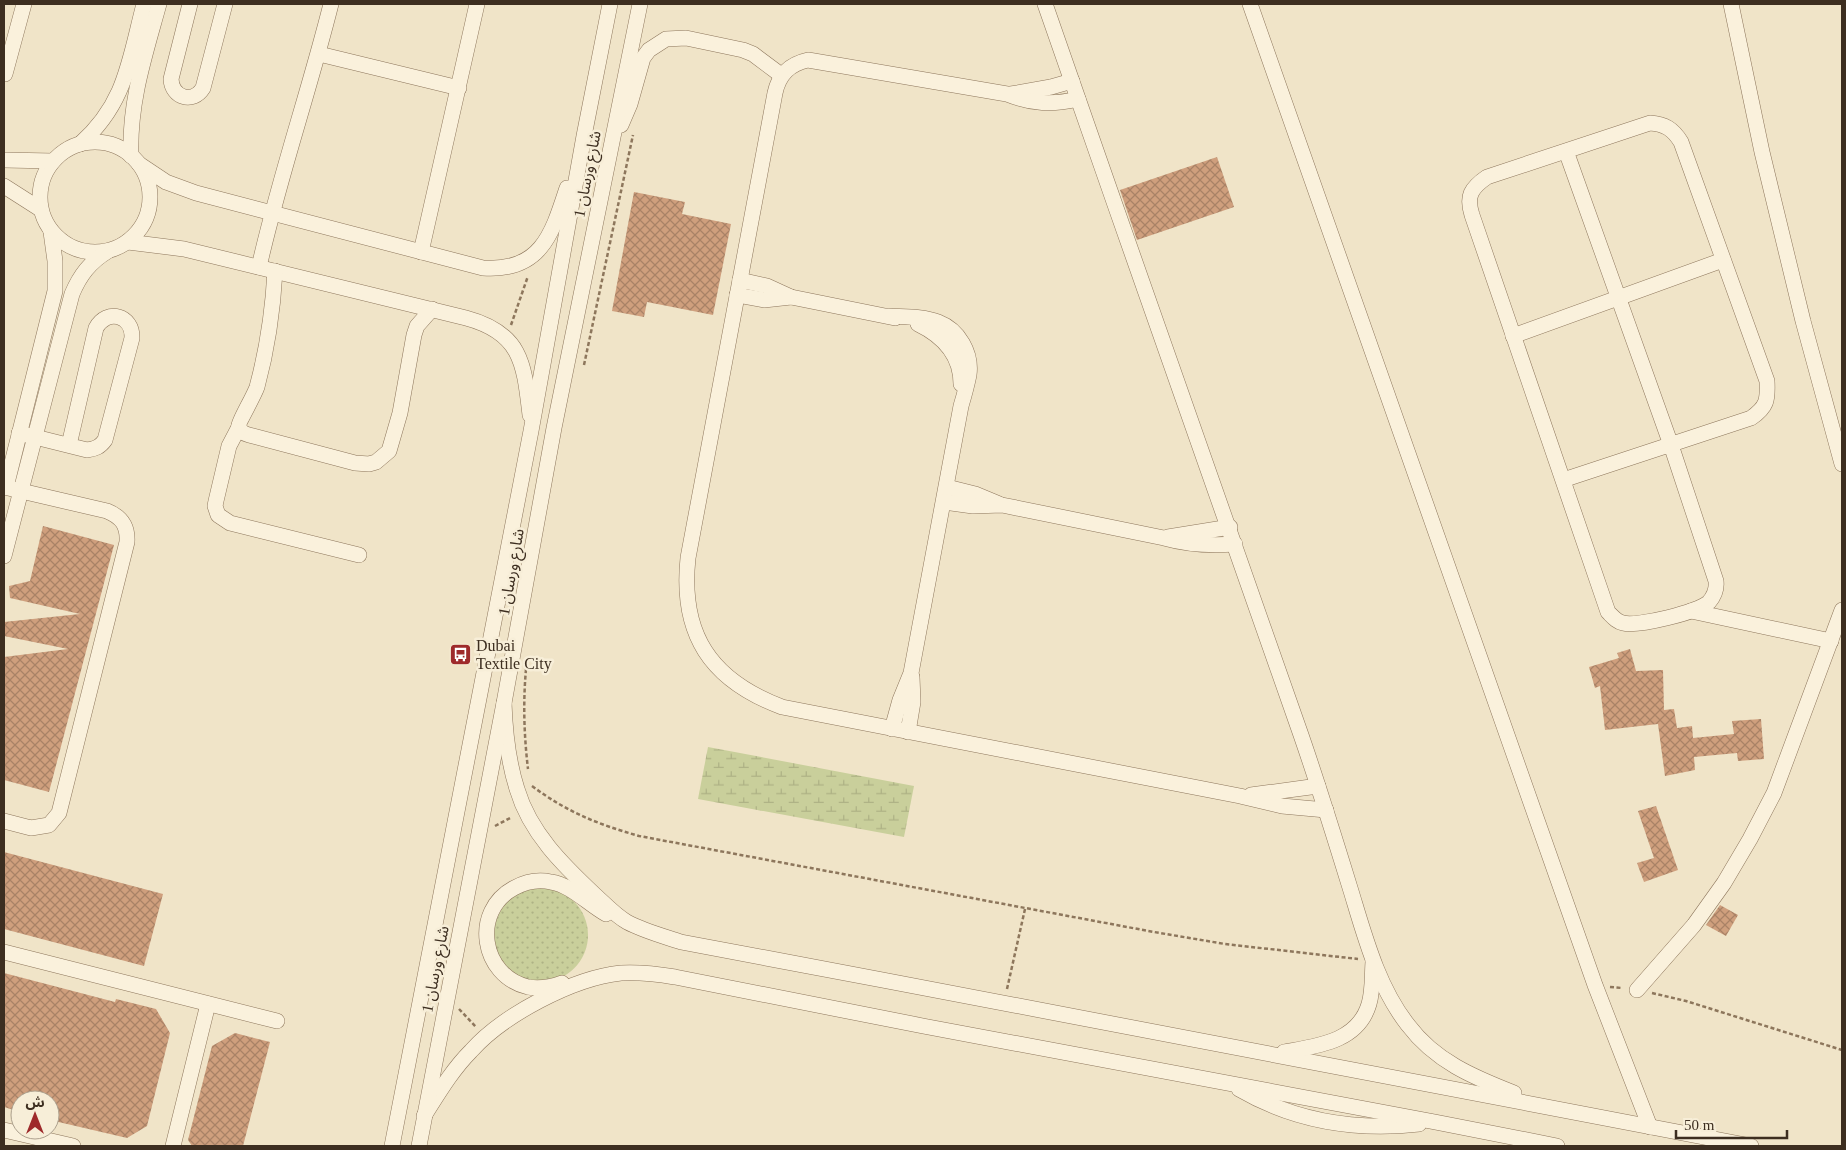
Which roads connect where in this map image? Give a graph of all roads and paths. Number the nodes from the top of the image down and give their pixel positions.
1 (24, 4) edge
2 (144, 4) edge
3 (159, 4) edge
4 (190, 4) edge
5 (225, 4) edge
6 (331, 4) edge
7 (477, 4) edge
8 (610, 4) edge
9 (640, 4) edge
10 (1045, 4) edge
11 (1250, 4) edge
12 (1731, 4) edge
13 (319, 54) junction
14 (6, 74) dead end
15 (781, 75) junction
16 (1072, 81) junction
17 (459, 88) junction
18 (1007, 94) junction
19 (1078, 99) junction
20 (634, 130) dead end
21 (584, 136) junction
22 (612, 139) junction
23 (80, 144) junction
24 (1566, 151) junction
25 (4, 160) edge
26 (135, 160) junction
27 (53, 161) junction
28 (4, 186) edge
29 (40, 209) junction
30 (272, 212) junction
31 (51, 232) junction
32 (128, 242) junction
33 (109, 251) junction
34 (420, 252) junction
35 (1723, 260) junction
36 (259, 267) junction
37 (531, 268) dead end
38 (275, 271) junction
39 (740, 280) junction
40 (737, 295) junction
41 (791, 297) junction
42 (1618, 298) junction
43 (432, 309) junction
44 (511, 327) dead end
45 (1514, 336) junction
46 (582, 371) dead end
47 (239, 427) junction
48 (532, 431) junction
49 (26, 435) junction
50 (69, 445) junction
51 (1671, 445) junction
52 (1842, 464) edge
53 (1563, 480) junction
54 (10, 488) edge
55 (946, 494) junction
56 (1230, 527) junction
57 (1164, 538) junction
58 (1235, 544) junction
59 (4, 556) edge
60 (359, 556) dead end
61 (1717, 589) junction
62 (1842, 610) edge
63 (1691, 611) junction
64 (1722, 618) junction
65 (1831, 640) junction
66 (526, 669) dead end
67 (911, 673) junction
68 (504, 703) junction
69 (892, 729) junction
70 (908, 732) junction
71 (511, 769) junction
72 (1318, 786) junction
73 (532, 787) junction
74 (1240, 796) junction
75 (525, 810) junction
76 (1326, 810) junction
77 (4, 821) edge
78 (1026, 908) junction
79 (626, 922) junction
80 (4, 952) edge
81 (1373, 960) junction
82 (620, 973) junction
83 (1595, 986) junction
84 (1637, 990) junction
85 (1004, 1003) junction
86 (208, 1004) junction
87 (277, 1021) dead end
88 (1842, 1050) edge
89 (1274, 1054) junction
90 (1551, 1107) junction
91 (424, 1116) junction
92 (1650, 1127) junction
93 (4, 1130) edge
94 (1517, 1139) junction
95 (73, 1146) edge
96 (173, 1146) edge
97 (392, 1146) edge
98 (419, 1146) edge
99 (1531, 1146) edge
100 (1557, 1146) edge
101 (1751, 1146) edge

1 - 14 street
2 - 23 street
3 - 26 street
4 - 5 street
6 - 13 street
7 - 17 street
8 - 21 street, شارع ورسان 1
9 - 22 street, شارع ورسان 1
10 - 16 street
11 - 83 street
12 - 52 street
13 - 17 street
13 - 30 street
15 - 18 street
15 - 22 street
15 - 39 street
16 - 18 street
16 - 19 street
17 - 34 street
18 - 19 street
19 - 56 street
20 - 46 path
21 - 34 street
21 - 48 street, شارع ورسان 1
22 - 68 street, شارع ورسان 1
23 - 26 street
23 - 27 street
24 - 35 street
24 - 42 street
24 - 45 street
25 - 27 street
26 - 30 street
26 - 32 street
27 - 29 street
28 - 29 street
29 - 31 street
30 - 34 street
30 - 36 street
31 - 33 street
31 - 49 street
32 - 33 street
32 - 36 street
33 - 49 street
35 - 42 street
35 - 51 street
36 - 38 street
37 - 44 path
38 - 43 street
38 - 47 street
39 - 40 street
39 - 41 street
40 - 41 street
40 - 69 street
41 - 55 street
42 - 45 street
42 - 51 street
43 - 47 street
43 - 48 street
45 - 53 street
47 - 60 street
48 - 97 street, شارع ورسان 1
49 - 50 street
49 - 54 street
50 - 50 street
51 - 53 street
51 - 61 street
53 - 63 street
54 - 59 street
54 - 77 street
55 - 57 street
55 - 67 street
56 - 57 street
56 - 58 street
57 - 58 street
58 - 72 street
61 - 63 street
61 - 64 street
62 - 65 street
63 - 64 street
64 - 65 street
65 - 84 street
66 - 73 path
67 - 69 street
67 - 70 street
68 - 71 street
68 - 91 street, شارع ورسان 1
69 - 70 street
70 - 74 street
71 - 73 path
71 - 75 street
72 - 74 street
72 - 76 street
73 - 75 path
73 - 78 path
74 - 76 street
75 - 79 street
76 - 81 street
78 - 81 path
78 - 85 path
79 - 82 street
79 - 85 street
80 - 86 street
81 - 89 street
81 - 90 street
82 - 91 street
82 - 94 street
83 - 84 path
83 - 92 street
84 - 88 path
85 - 89 street
86 - 87 street
86 - 96 street
89 - 90 street
90 - 92 street
91 - 98 street, شارع ورسان 1
92 - 101 street
93 - 95 street
94 - 99 street
94 - 100 street

